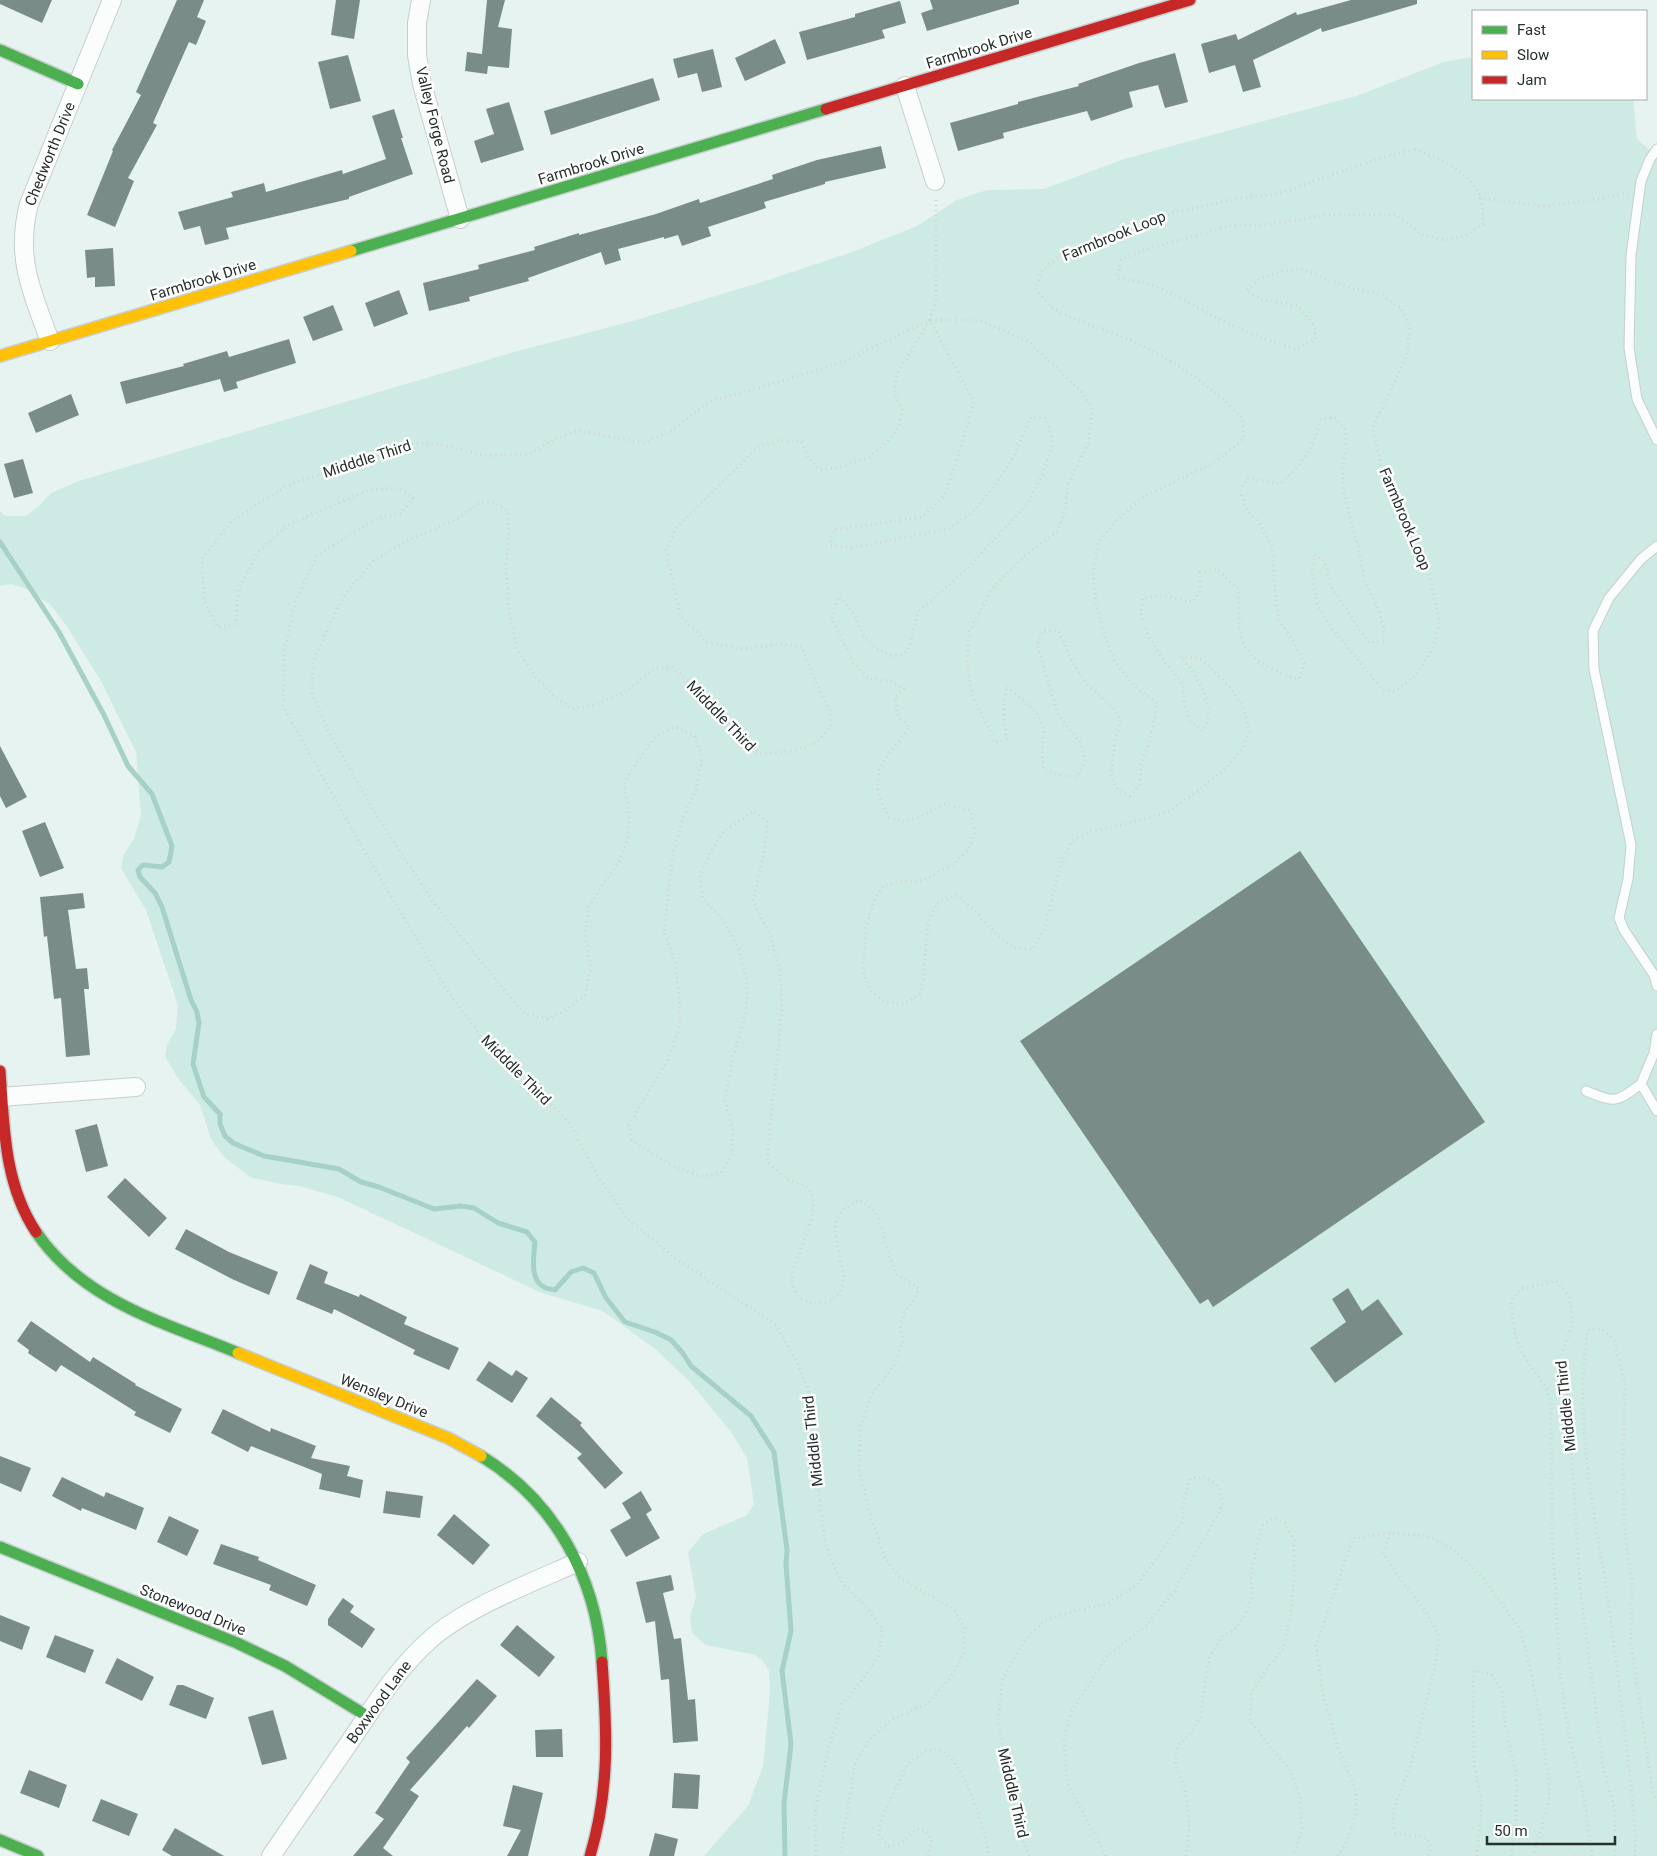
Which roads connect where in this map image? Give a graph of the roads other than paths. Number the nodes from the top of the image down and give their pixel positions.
1 (112, 0) edge
2 (420, 0) edge
3 (1190, 0) edge
4 (0, 50) edge
5 (78, 84) junction
6 (905, 86) junction
7 (1657, 149) edge
8 (935, 181) road end
9 (460, 219) junction
10 (50, 341) junction
11 (0, 356) edge
12 (1657, 440) edge
13 (1657, 546) edge
14 (1657, 986) edge
15 (1657, 1034) edge
16 (0, 1070) edge
17 (1641, 1084) junction
18 (136, 1087) dead end
19 (1586, 1091) dead end
20 (1, 1097) edge
21 (1657, 1111) edge
22 (0, 1547) edge
23 (578, 1562) junction
24 (367, 1716) junction
25 (0, 1840) edge
26 (38, 1856) edge
27 (271, 1856) edge
28 (590, 1856) edge

1 - 5 street, Chedworth Drive
2 - 9 street, Valley Forge Road
3 - 6 street, Farmbrook Drive
4 - 5 street
5 - 10 street, Chedworth Drive
6 - 8 street
6 - 9 street, Farmbrook Drive
7 - 12 lane
9 - 10 street, Farmbrook Drive
10 - 11 street, Farmbrook Drive
13 - 14 lane
15 - 17 lane
16 - 20 street, Wensley Drive
17 - 19 lane
17 - 21 lane
18 - 20 street
20 - 23 street, Wensley Drive
22 - 24 street, Stonewood Drive
23 - 24 street, Boxwood Lane
23 - 28 street, Wensley Drive
24 - 27 street, Boxwood Lane
25 - 26 street

